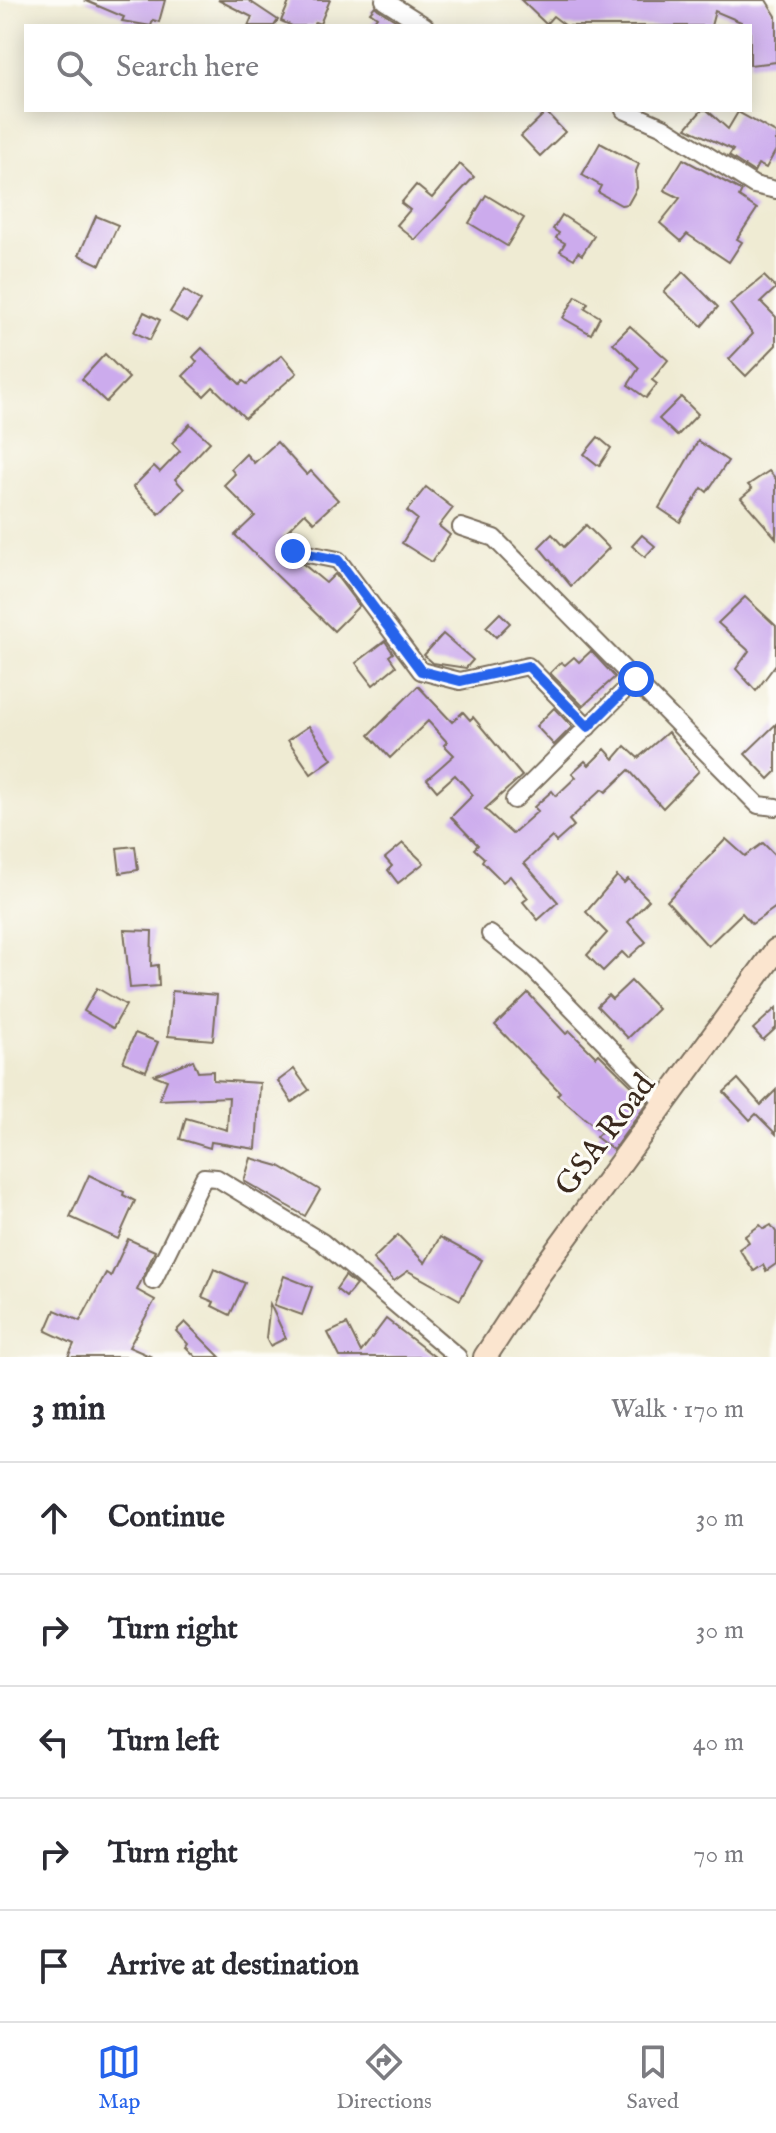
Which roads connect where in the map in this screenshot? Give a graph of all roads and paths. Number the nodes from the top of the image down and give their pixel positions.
1 (384, 0) edge
2 (422, 24) edge
3 (629, 112) edge
4 (776, 190) edge
5 (461, 527) dead end
6 (293, 551) dead end
7 (636, 679) junction
8 (588, 727) junction
9 (514, 800) dead end
10 (776, 807) edge
11 (490, 934) dead end
12 (776, 950) edge
13 (666, 1105) junction
14 (153, 1281) dead end
15 (458, 1357) edge
16 (485, 1357) edge

1 - 2 street
3 - 4 street
5 - 7 street
6 - 8 street
7 - 8 street
7 - 10 street
8 - 9 street
11 - 13 street
12 - 13 street, GSA Road
13 - 16 street, GSA Road
14 - 15 street

